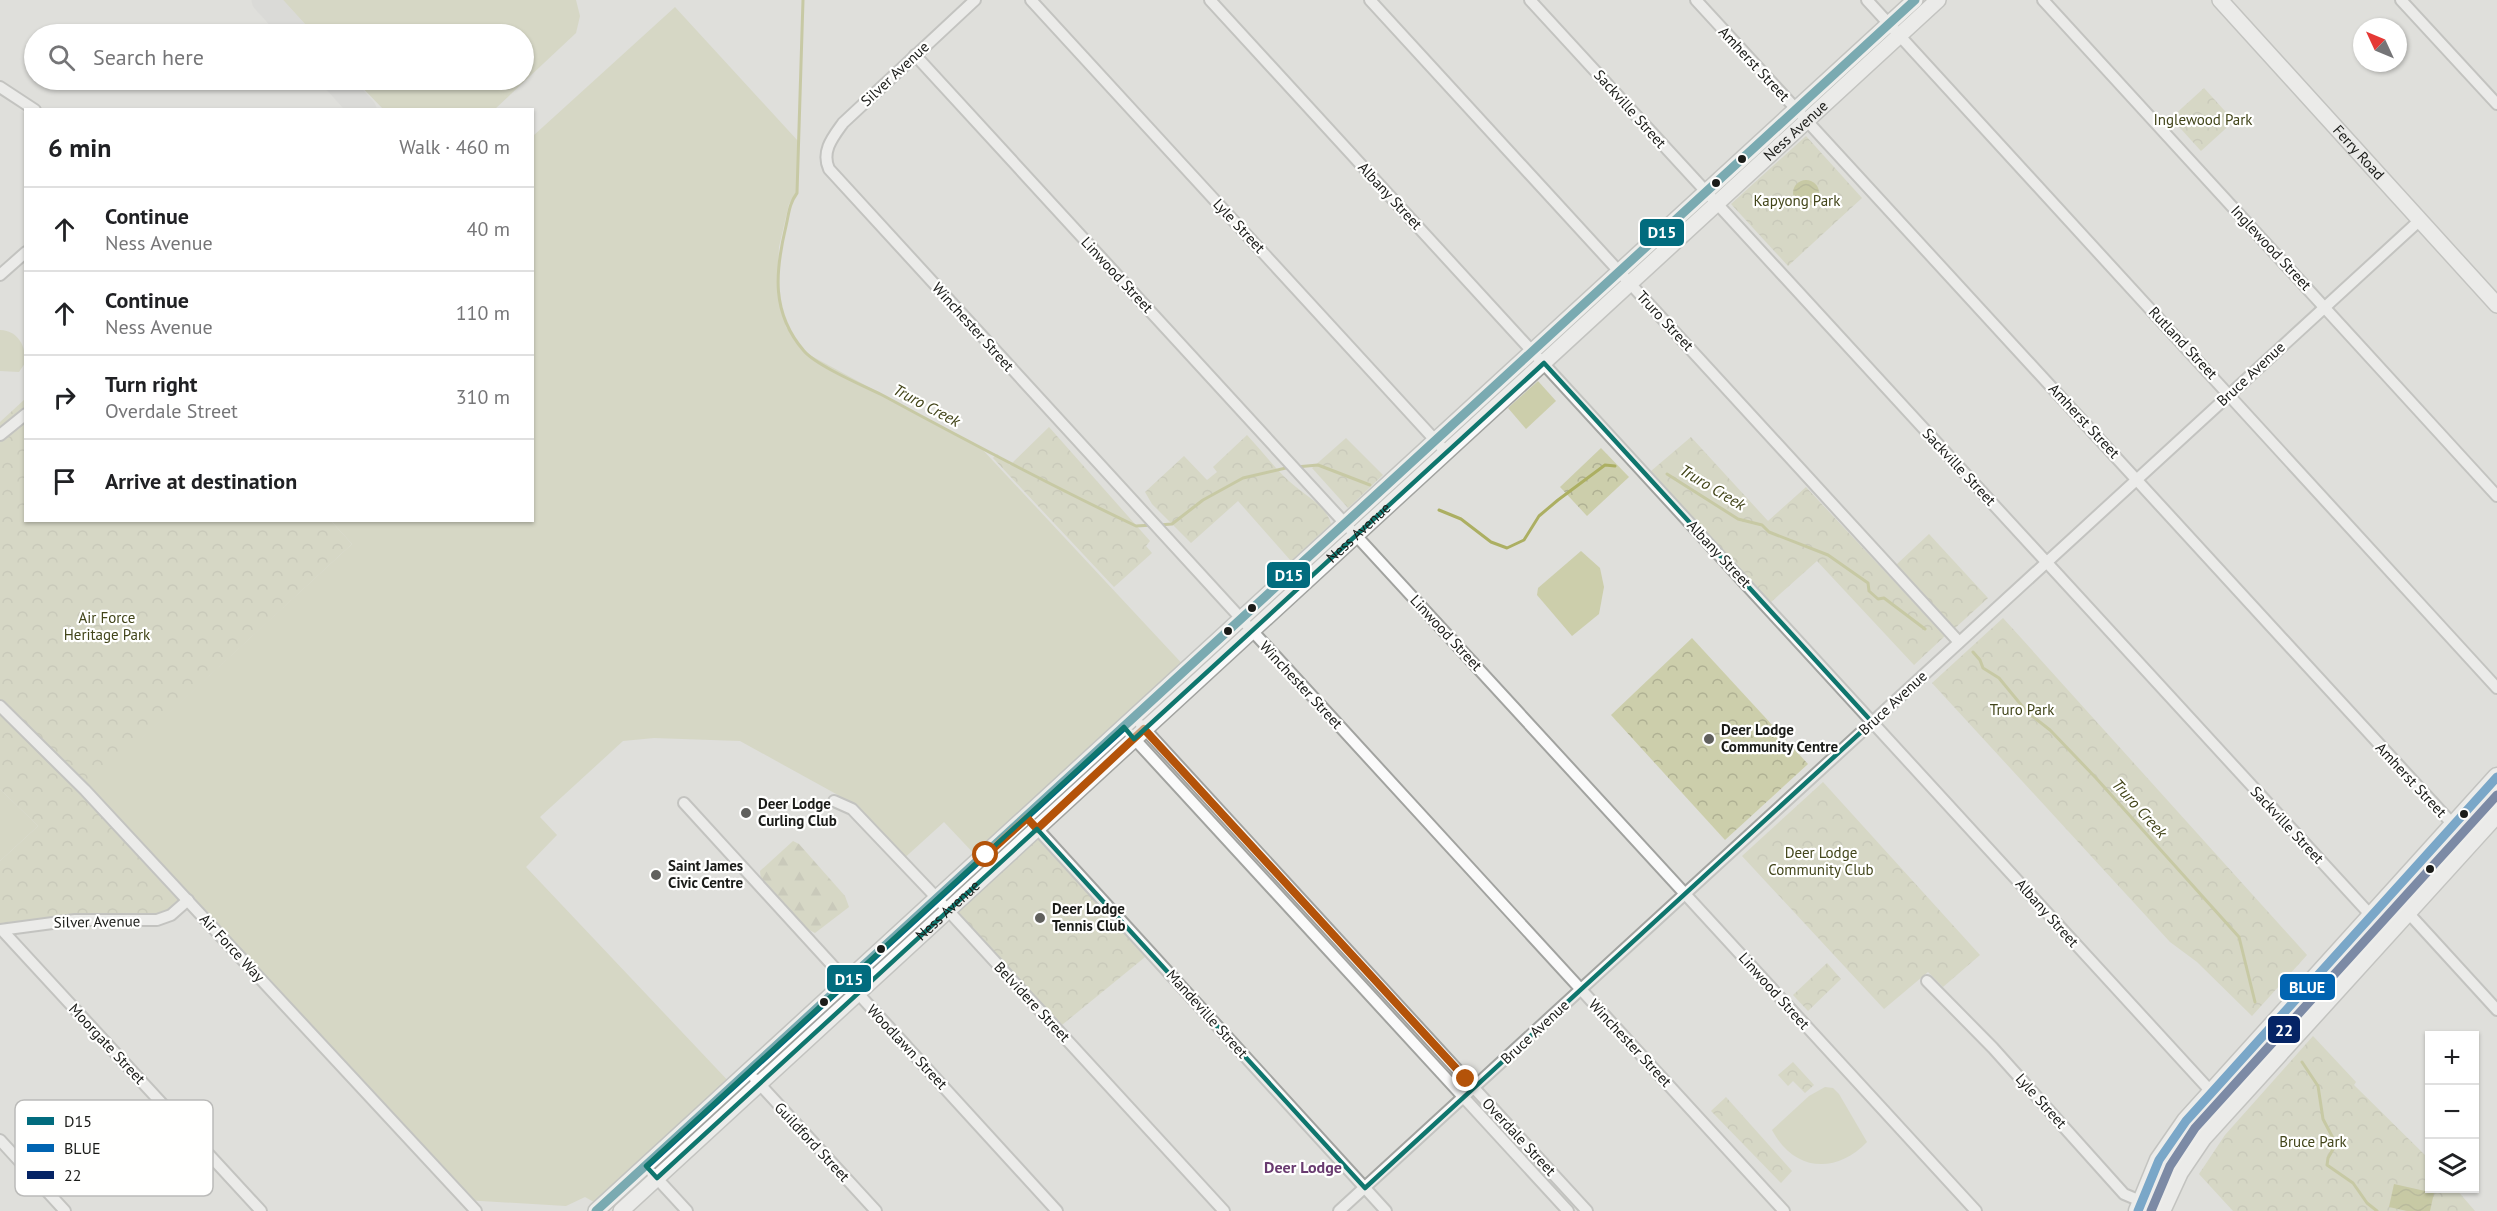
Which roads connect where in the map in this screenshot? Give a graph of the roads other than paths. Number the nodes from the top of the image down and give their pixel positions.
1 (975, 0) edge
2 (1031, 0) edge
3 (1210, 0) edge
4 (1370, 0) edge
5 (1530, 0) edge
6 (1696, 0) edge
7 (1866, 0) edge
8 (1915, 0) edge
9 (1938, 0) edge
10 (2043, 0) edge
11 (2220, 0) edge
12 (2401, 0) edge
13 (1894, 30) junction
14 (915, 55) junction
15 (0, 87) edge
16 (2497, 104) edge
17 (32, 108) edge
18 (1802, 115) junction
19 (826, 156) joint
20 (1711, 198) junction
21 (2420, 220) junction
22 (24, 254) edge
23 (0, 275) edge
24 (1625, 278) junction
25 (2497, 304) edge
26 (2324, 307) junction
27 (1539, 357) junction
28 (2229, 394) junction
29 (24, 416) edge
30 (0, 435) edge
31 (1441, 446) junction
32 (2136, 480) junction
33 (2497, 496) edge
34 (1351, 529) junction
35 (2045, 563) junction
36 (1246, 626) junction
37 (1959, 642) junction
38 (2497, 688) edge
39 (0, 706) edge
40 (1872, 722) junction
41 (1134, 728) junction
42 (2495, 785) edge
43 (834, 801) dead end
44 (684, 803) dead end
45 (2497, 813) edge
46 (1032, 823) junction
47 (2453, 826) junction
48 (2470, 843) junction
49 (1685, 894) junction
50 (2391, 894) junction
51 (937, 899) junction
52 (188, 900) junction
53 (948, 911) junction
54 (2408, 912) junction
55 (2371, 917) junction
56 (1, 930) edge
57 (2388, 934) junction
58 (847, 981) junction
59 (1927, 981) dead end
60 (1581, 990) junction
61 (858, 994) junction
62 (2497, 1010) edge
63 (748, 1072) junction
64 (759, 1084) junction
65 (1474, 1088) junction
66 (2212, 1092) junction
67 (1463, 1097) junction
68 (158, 1100) edge
69 (2227, 1109) junction
70 (0, 1140) edge
71 (15, 1156) edge
72 (213, 1159) edge
73 (646, 1167) junction
74 (657, 1178) junction
75 (1365, 1188) junction
76 (458, 1194) junction
77 (51, 1196) edge
78 (2139, 1206) edge
79 (2162, 1210) edge
80 (65, 1211) edge
81 (261, 1211) edge
82 (470, 1211) edge
83 (476, 1211) edge
84 (596, 1211) edge
85 (621, 1211) edge
86 (687, 1211) edge
87 (876, 1211) edge
88 (1057, 1211) edge
89 (1224, 1211) edge
90 (1340, 1211) edge
91 (1386, 1211) edge
92 (1568, 1211) edge
93 (1587, 1211) edge
94 (1784, 1211) edge
95 (1976, 1211) edge

1 - 14 street, Silver Avenue
2 - 31 street, Lyle Street
3 - 27 street, Albany Street
4 - 24 street, Truro Street
5 - 20 street, Sackville Street
6 - 18 street, Amherst Street
7 - 13 street, Rutland Street
8 - 13 main road, Ness Avenue
9 - 13 main road, Ness Avenue
10 - 26 street, Inglewood Street
11 - 21 main road, Ferry Road
12 - 16 street
13 - 18 main road, Ness Avenue
13 - 28 street, Rutland Street
14 - 19 street, Silver Avenue
14 - 34 street, Linwood Street
15 - 17 street
18 - 20 main road, Ness Avenue
18 - 32 street, Amherst Street
19 - 36 street, Winchester Street
20 - 24 main road, Ness Avenue
20 - 35 street, Sackville Street
21 - 25 main road, Ferry Road
21 - 26 street, Bruce Avenue
22 - 23 street
24 - 27 main road, Ness Avenue
24 - 37 street, Truro Street
26 - 28 street, Bruce Avenue
26 - 33 street, Inglewood Street
27 - 31 main road, Ness Avenue
27 - 40 street, Albany Street
28 - 32 street, Bruce Avenue
28 - 38 street, Rutland Street
29 - 30 street
31 - 34 main road, Ness Avenue
32 - 35 street, Bruce Avenue
32 - 47 street, Amherst Street
34 - 36 main road, Ness Avenue
34 - 49 street, Linwood Street
35 - 37 street, Bruce Avenue
35 - 55 street, Sackville Street
36 - 41 main road, Ness Avenue
36 - 60 street, Winchester Street
37 - 40 street, Bruce Avenue
39 - 52 street, Air Force Way
40 - 49 street, Bruce Avenue
40 - 66 street, Albany Street
41 - 46 main road, Ness Avenue
41 - 65 street, Overdale Street
41 - 67 street, Overdale Street
42 - 47 highway
43 - 51 street, Belvidere Street
44 - 58 street, Woodlawn Street
45 - 48 highway
46 - 51 main road, Ness Avenue
46 - 53 main road, Ness Avenue
46 - 75 street, Mandeville Street
47 - 48 street, Amherst Street
47 - 50 highway
48 - 54 highway
49 - 60 street, Bruce Avenue
49 - 95 street, Linwood Street
50 - 54 street
50 - 55 highway
51 - 53 street, Belvidere Street
51 - 58 main road, Ness Avenue
52 - 56 street, Silver Avenue
52 - 76 street, Air Force Way
53 - 61 main road, Ness Avenue
53 - 89 street, Belvidere Street
54 - 57 highway
54 - 62 street
55 - 57 street, Sackville Street
55 - 66 highway
56 - 68 street, Moorgate Street
57 - 69 highway
58 - 61 street, Woodlawn Street
58 - 63 main road, Ness Avenue
59 - 78 street, Lyle Street
60 - 65 street, Bruce Avenue
60 - 94 street, Winchester Street
61 - 64 main road, Ness Avenue
61 - 88 street, Woodlawn Street
63 - 64 street, Guildford Street
63 - 73 main road, Ness Avenue
64 - 74 main road, Ness Avenue
64 - 87 street, Guildford Street
65 - 67 street, Bruce Avenue
65 - 93 street, Overdale Street
66 - 69 street, Albany Street
66 - 78 highway
67 - 75 street, Bruce Avenue
67 - 92 street, Overdale Street
69 - 79 highway
70 - 71 street
72 - 81 street, Moorgate Street
73 - 74 street
73 - 84 main road, Ness Avenue
74 - 85 main road, Ness Avenue
74 - 86 street
75 - 90 street, Bruce Avenue
75 - 91 street, Mandeville Street
76 - 82 street, Air Force Way
76 - 83 street, Air Force Way
77 - 80 street
78 - 79 street, Lyle Street

